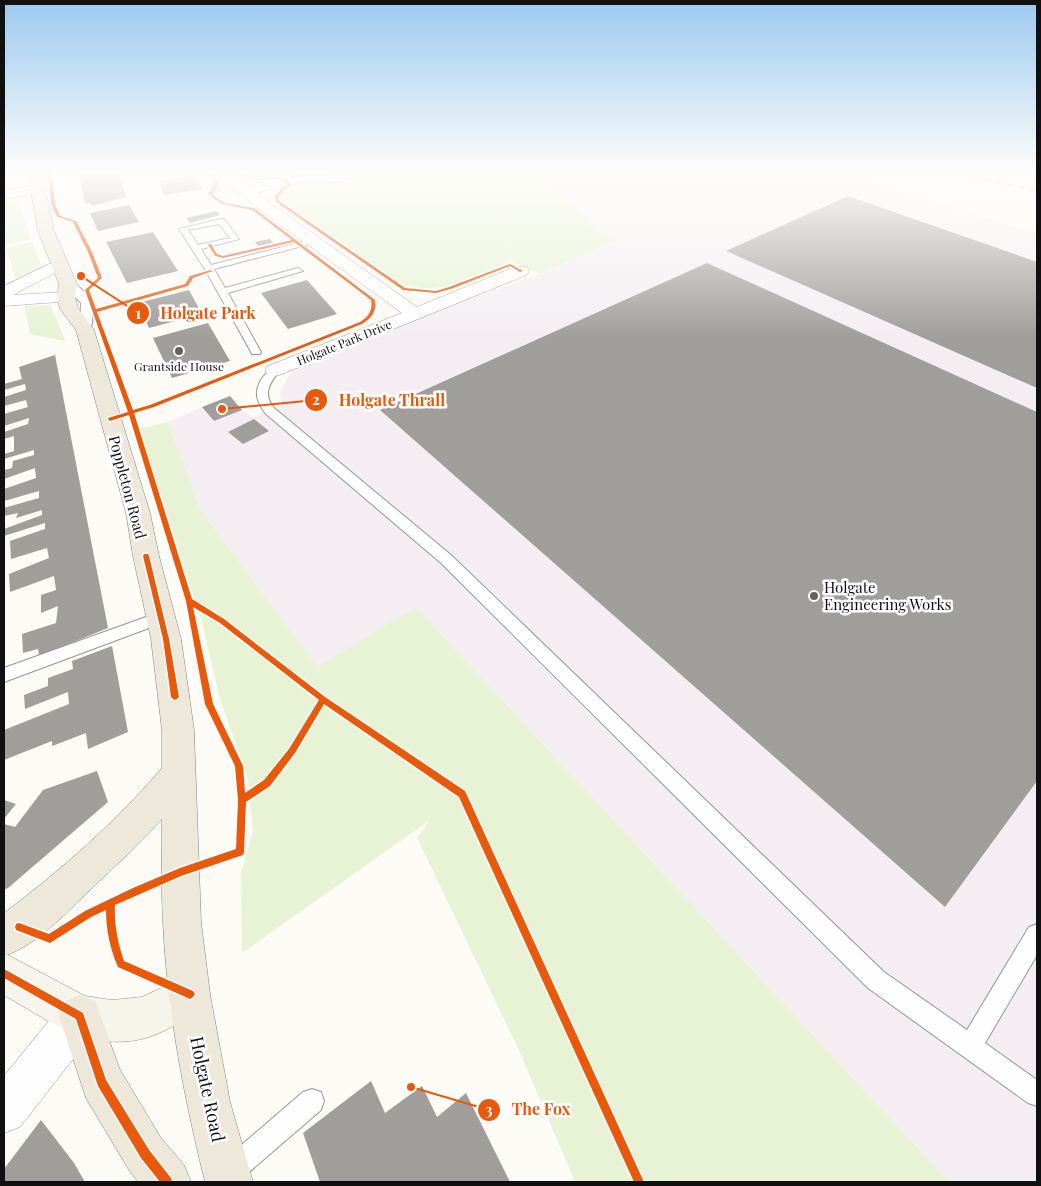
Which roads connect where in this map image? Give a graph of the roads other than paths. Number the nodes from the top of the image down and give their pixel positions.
1 (45, 227) edge
2 (191, 227) edge
3 (226, 227) edge
4 (294, 227) edge
5 (314, 242) junction
6 (196, 248) junction
7 (60, 264) junction
8 (208, 268) junction
9 (521, 271) dead end
10 (298, 272) dead end
11 (67, 291) junction
12 (222, 292) junction
13 (4, 294) edge
14 (4, 301) edge
15 (414, 313) junction
16 (256, 352) dead end
17 (275, 370) joint
18 (160, 618) junction
19 (4, 674) edge
20 (180, 772) junction
21 (1037, 935) edge
22 (4, 937) edge
23 (4, 974) edge
24 (190, 994) junction
25 (80, 1016) junction
26 (970, 1047) junction
27 (1037, 1094) edge
28 (312, 1101) dead end
29 (4, 1111) edge
30 (228, 1178) edge
31 (167, 1182) edge

1 - 7 main road, Poppleton Road
2 - 6 lane
3 - 6 lane
4 - 5 street, Holgate Park Drive
5 - 8 lane
5 - 15 street, Holgate Park Drive
6 - 8 lane
7 - 11 main road, Poppleton Road
7 - 13 street
8 - 12 lane
9 - 15 street, Holgate Park Drive
10 - 12 lane
11 - 14 street
11 - 18 main road, Poppleton Road
12 - 16 lane
15 - 17 street, Holgate Park Drive
17 - 26 lane
18 - 19 lane
18 - 20 main road, Poppleton Road
20 - 22 main road
20 - 24 main road, Poppleton Road
21 - 26 lane
23 - 25 main road
24 - 25 main road
24 - 30 main road, Holgate Road
25 - 29 street
25 - 31 main road
26 - 27 lane
28 - 30 lane

